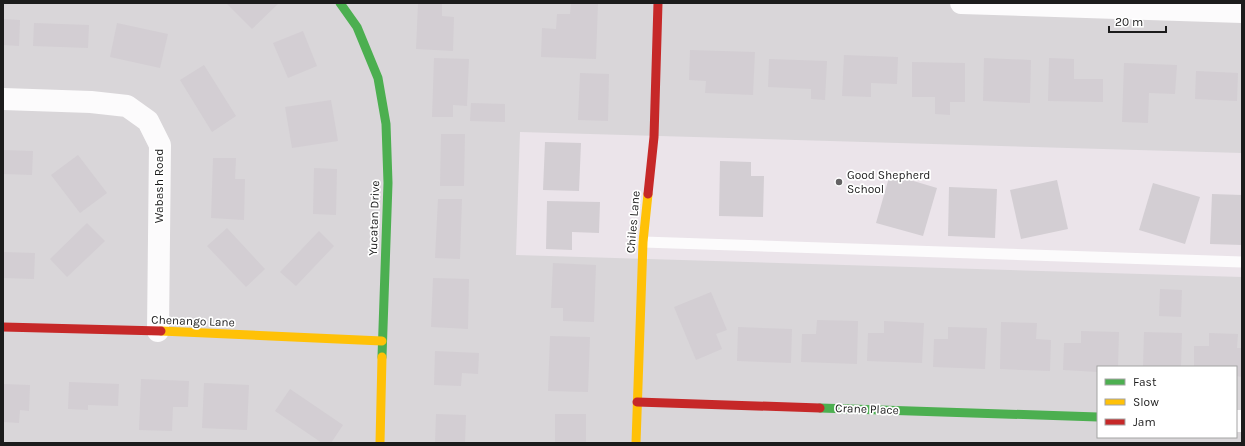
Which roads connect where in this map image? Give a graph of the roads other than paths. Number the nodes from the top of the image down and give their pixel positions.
1 (340, 3) edge
2 (658, 3) edge
3 (962, 3) edge
4 (1242, 12) edge
5 (3, 100) edge
6 (643, 242) junction
7 (1242, 262) edge
8 (3, 327) edge
9 (158, 331) junction
10 (382, 341) junction
11 (637, 402) junction
12 (1097, 417) edge
13 (380, 443) edge
14 (636, 443) edge

1 - 10 street, Yucatan Drive
2 - 6 street, Chiles Lane
3 - 4 street
5 - 9 street, Wabash Road
6 - 7 lane
6 - 11 street, Chiles Lane
8 - 9 street, Chenango Lane
9 - 10 street, Chenango Lane
10 - 13 street, Yucatan Drive
11 - 12 street, Crane Place
11 - 14 street, Chiles Lane

